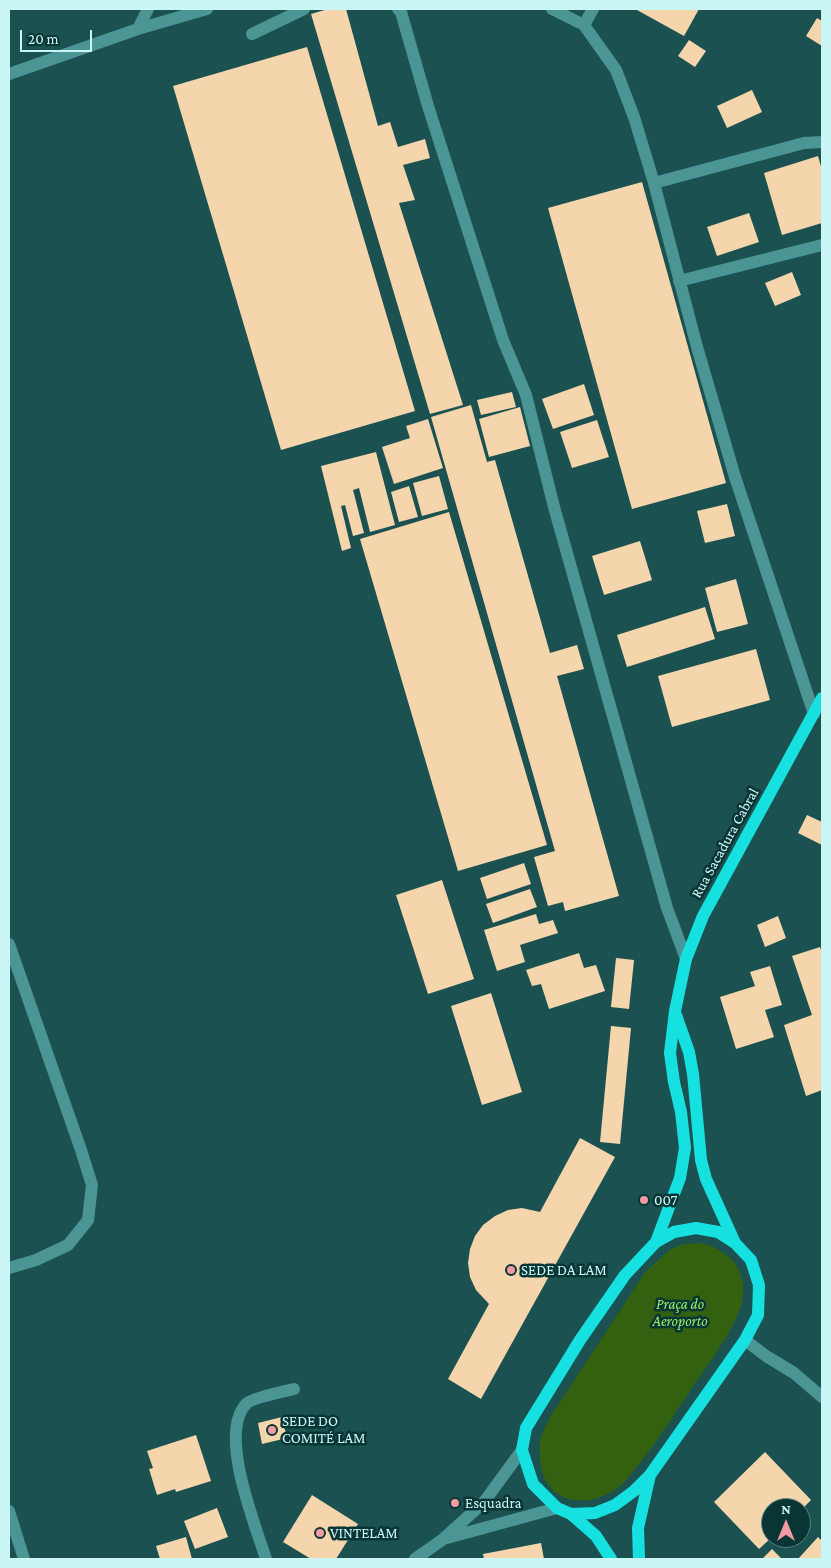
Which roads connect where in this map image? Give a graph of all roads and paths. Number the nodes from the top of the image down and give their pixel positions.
1 (148, 9) edge
2 (207, 9) edge
3 (304, 9) edge
4 (398, 9) edge
5 (552, 9) edge
6 (593, 9) edge
7 (584, 25) junction
8 (138, 29) junction
9 (252, 34) dead end
10 (9, 74) edge
11 (822, 142) edge
12 (654, 183) junction
13 (822, 245) edge
14 (679, 280) junction
15 (822, 698) edge
16 (814, 714) junction
17 (9, 944) edge
18 (686, 959) junction
19 (675, 1011) junction
20 (656, 1242) junction
21 (736, 1242) junction
22 (9, 1268) edge
23 (745, 1340) junction
24 (294, 1389) dead end
25 (822, 1397) edge
26 (522, 1450) junction
27 (650, 1475) junction
28 (557, 1508) junction
29 (9, 1510) edge
30 (571, 1514) junction
31 (442, 1540) junction
32 (24, 1559) edge
33 (266, 1559) edge
34 (415, 1559) edge
35 (611, 1559) edge
36 (639, 1559) edge

1 - 8 street
2 - 8 street
3 - 9 street
4 - 18 street
5 - 7 street
6 - 7 street
7 - 12 street
8 - 10 street
11 - 12 street
12 - 14 street
13 - 14 street
14 - 16 street
15 - 16 main road, Rua Sacadura Cabral
16 - 18 main road, Rua Sacadura Cabral
17 - 22 street
18 - 19 main road, Rua Sacadura Cabral
19 - 20 main road, Rua Sacadura Cabral
19 - 21 main road
20 - 21 main road
20 - 26 main road
21 - 23 main road
23 - 25 street
23 - 27 main road
24 - 33 street
26 - 28 main road
26 - 31 street
27 - 30 main road
27 - 36 main road
28 - 30 main road
28 - 31 street
29 - 32 street
30 - 35 main road
31 - 34 street

